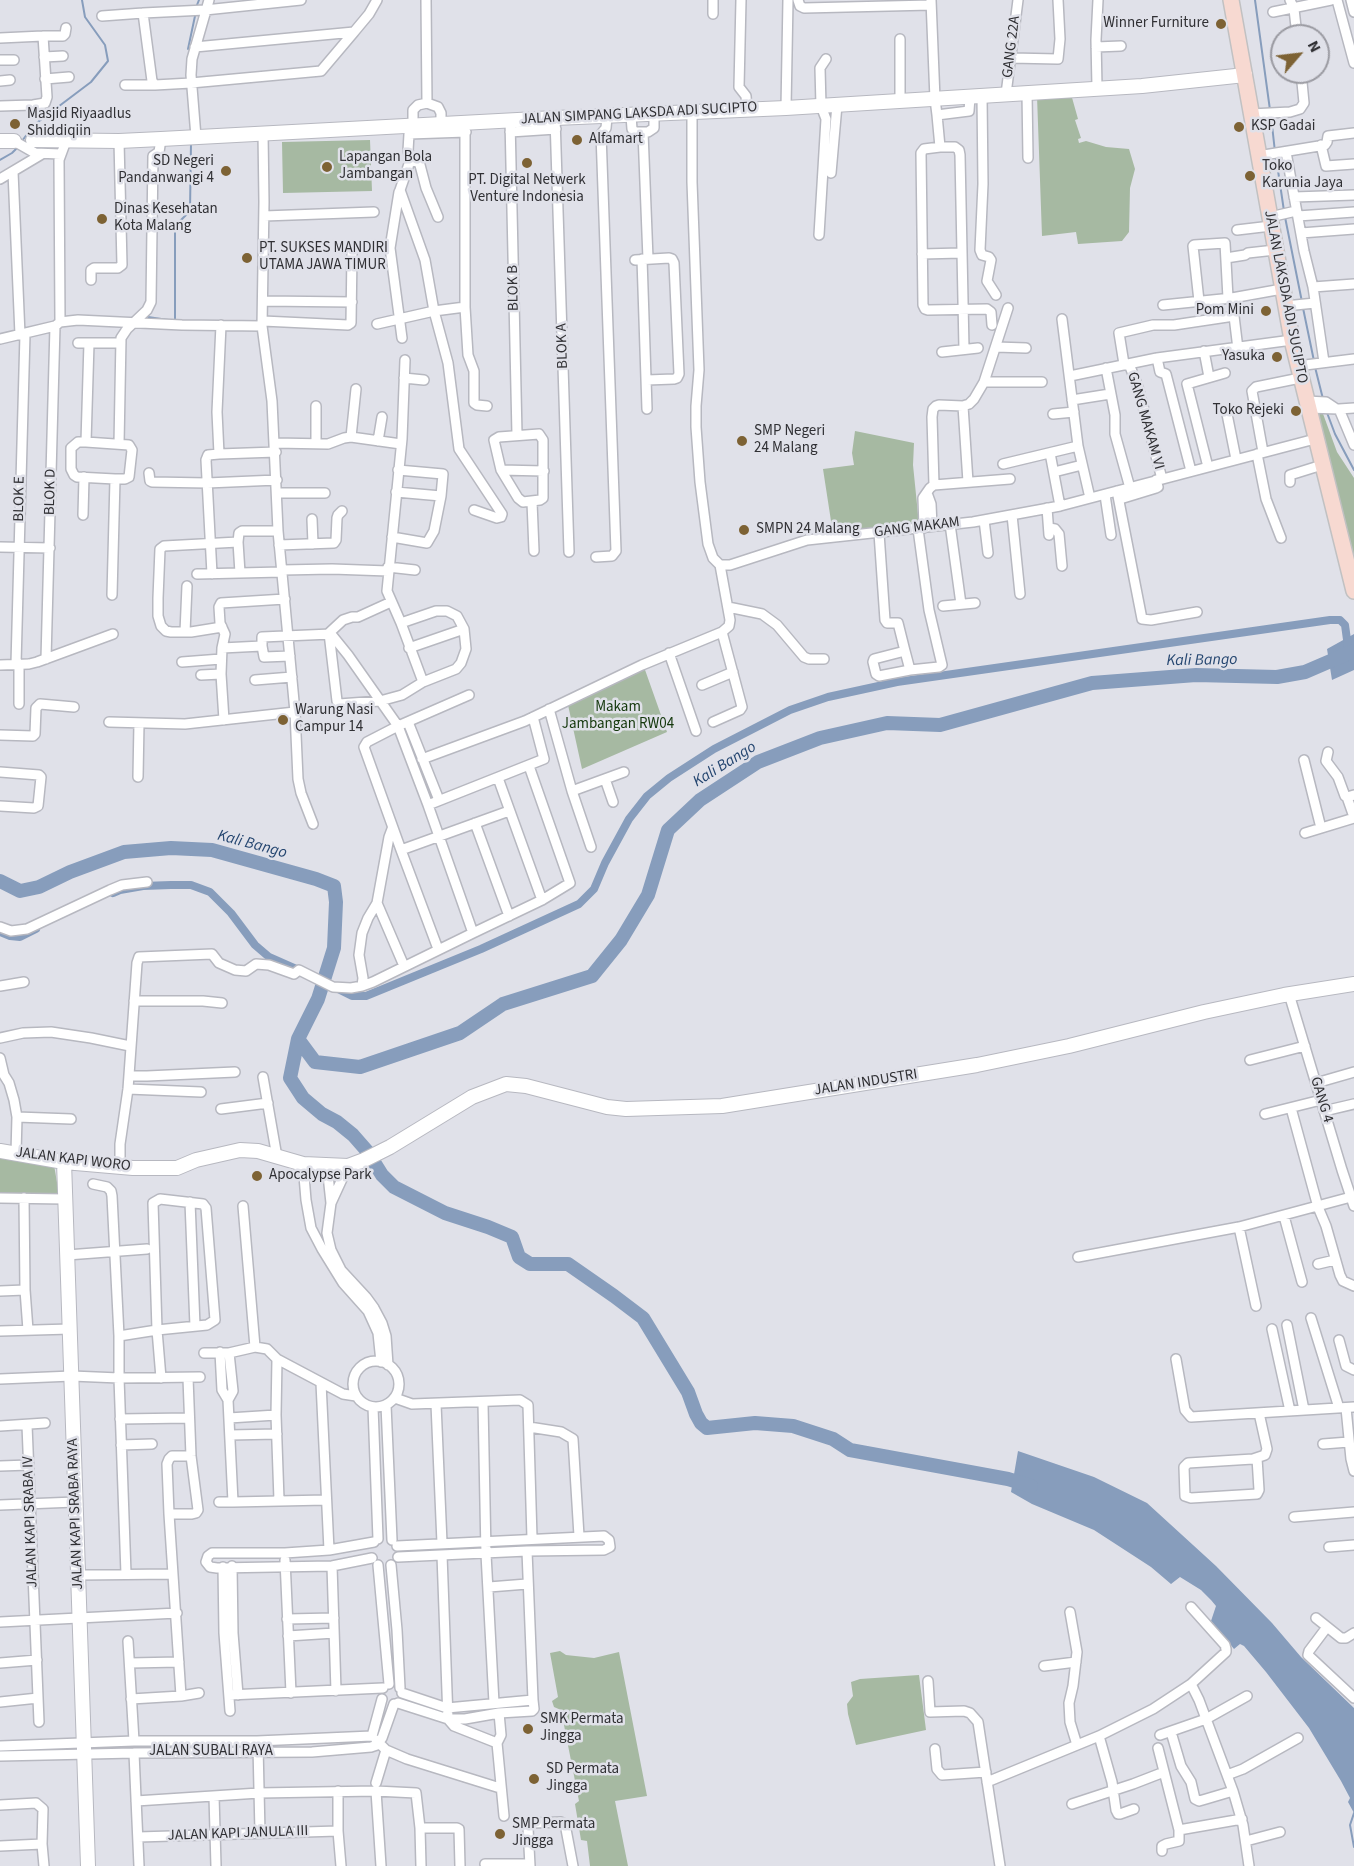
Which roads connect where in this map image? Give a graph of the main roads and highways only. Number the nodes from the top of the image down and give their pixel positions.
1 (1231, 0) edge
2 (1354, 591) edge

1 - 2 main road, JALAN LAKSDA ADI SUCIPTO

